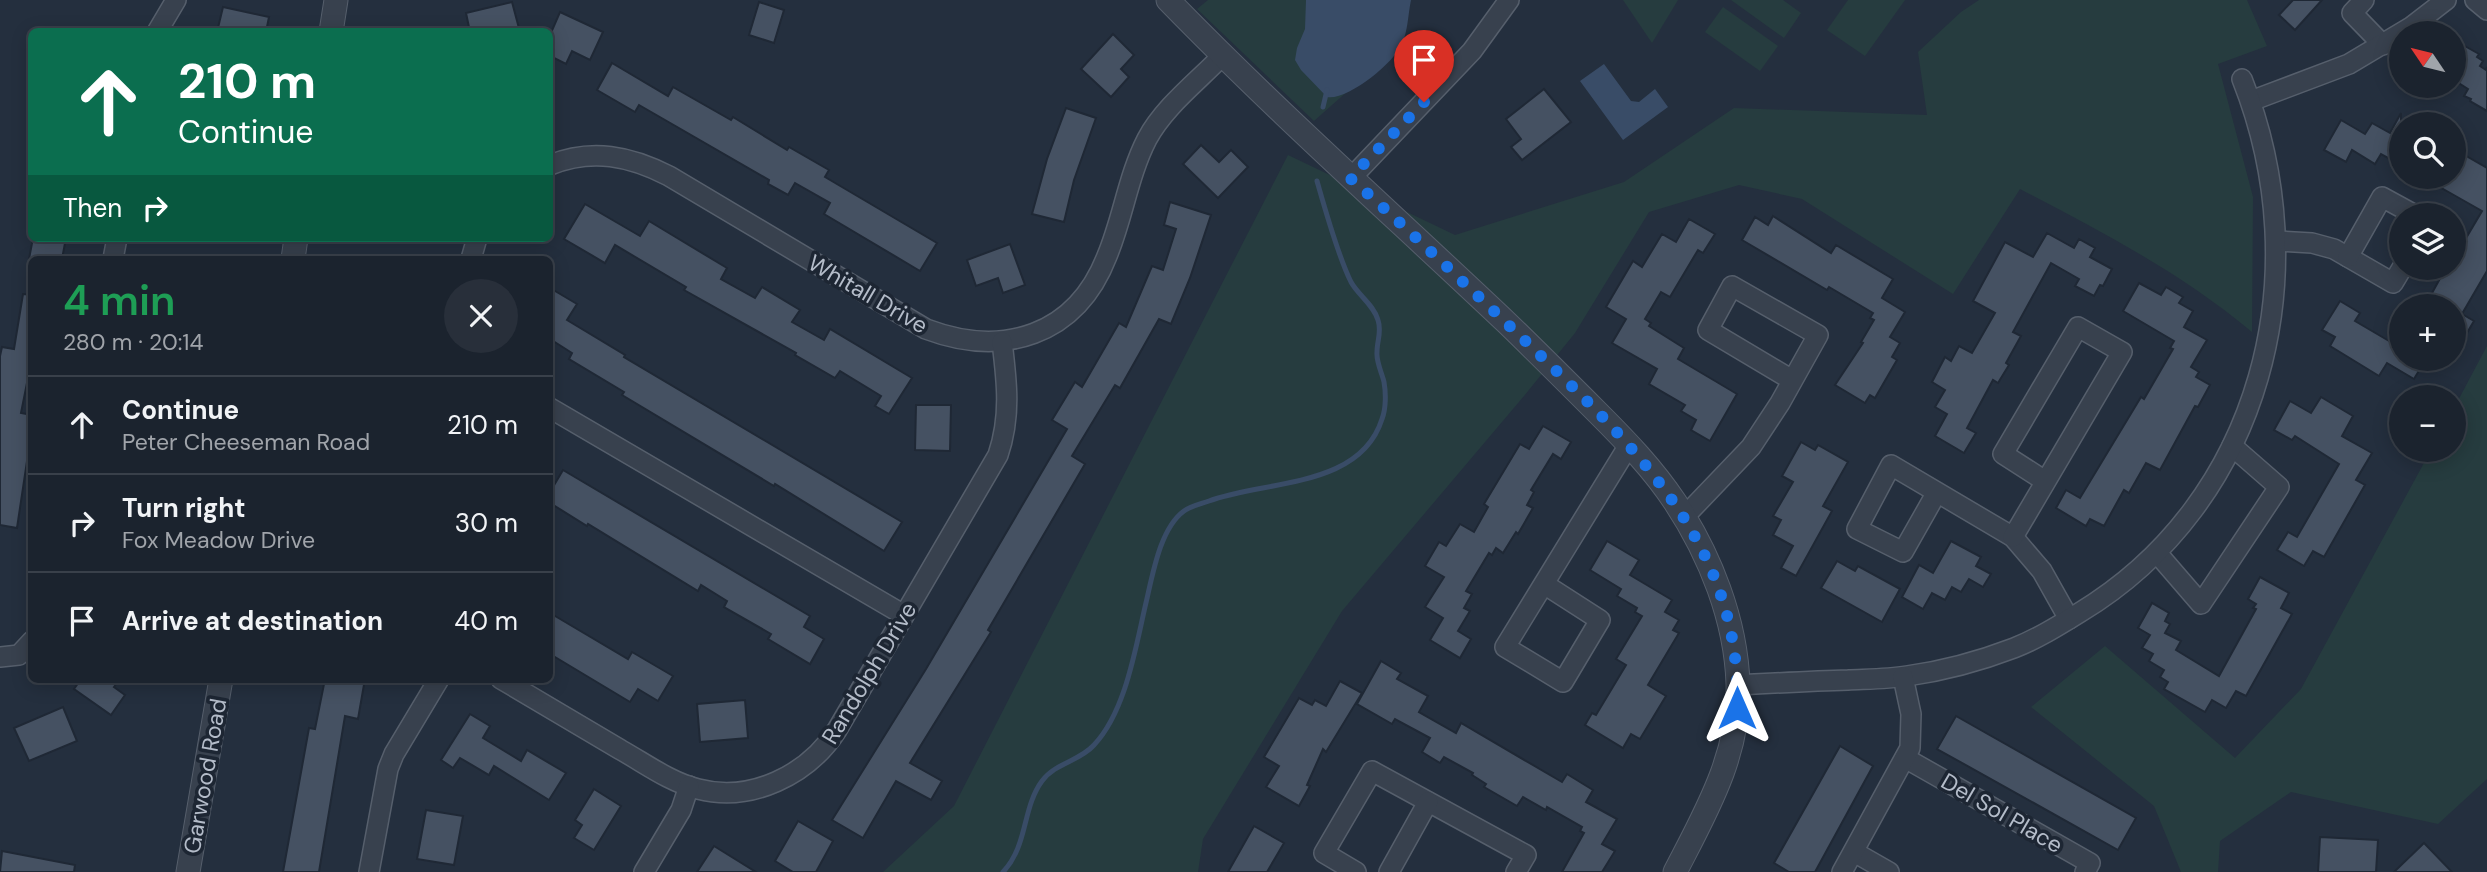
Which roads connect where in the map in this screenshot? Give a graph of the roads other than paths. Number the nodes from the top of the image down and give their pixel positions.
1 (176, 0) edge
2 (336, 0) edge
3 (1168, 0) edge
4 (1508, 0) edge
5 (2364, 0) edge
6 (2475, 0) edge
7 (2437, 3) edge
8 (2487, 10) edge
9 (159, 28) edge
10 (332, 28) edge
11 (2383, 44) junction
12 (1222, 56) junction
13 (2242, 79) dead end
14 (2251, 101) junction
15 (553, 164) edge
16 (1350, 178) junction
17 (2393, 203) edge
18 (2277, 242) junction
19 (2348, 257) junction
20 (2395, 280) edge
21 (1002, 342) junction
22 (1792, 380) junction
23 (553, 410) edge
24 (1629, 445) junction
25 (2232, 446) junction
26 (2045, 481) junction
27 (1937, 492) junction
28 (1684, 517) junction
29 (2012, 537) junction
30 (2157, 553) junction
31 (1544, 584) junction
32 (904, 615) junction
33 (2069, 620) junction
34 (28, 645) edge
35 (0, 657) edge
36 (1903, 677) junction
37 (220, 683) edge
38 (437, 683) edge
39 (508, 683) edge
40 (1738, 685) junction
41 (1905, 758) junction
42 (689, 786) junction
43 (1428, 802) junction
44 (1854, 852) junction
45 (188, 872) edge
46 (369, 872) edge
47 (644, 872) edge
48 (1356, 872) edge
49 (1389, 872) edge
50 (1517, 872) edge
51 (1675, 872) edge
52 (1842, 872) edge
53 (1889, 872) edge
54 (2085, 872) edge

1 - 9 street
2 - 10 street
3 - 12 street
4 - 16 street
5 - 11 street
6 - 8 street
7 - 11 street
11 - 14 street
12 - 16 street
12 - 21 street, Whitall Drive
13 - 14 street
14 - 18 street
15 - 21 street, Whitall Drive
16 - 24 street
17 - 19 street
18 - 19 street
18 - 25 street
19 - 20 street
21 - 32 street, Randolph Drive
22 - 22 street
22 - 28 street
23 - 32 street
24 - 28 street
24 - 31 street
25 - 30 street
25 - 30 street
26 - 26 street
26 - 29 street
27 - 27 street
27 - 29 street
28 - 40 street
29 - 33 street
30 - 33 street
31 - 31 street
32 - 42 street, Randolph Drive
33 - 36 street
34 - 35 street
36 - 40 street
36 - 41 street
37 - 45 street, Garwood Road
38 - 46 street
39 - 42 street, Randolph Drive
40 - 51 street
41 - 44 street
41 - 54 street, Del Sol Place
42 - 47 street
43 - 48 street
43 - 49 street
43 - 50 street
44 - 52 street
44 - 53 street

